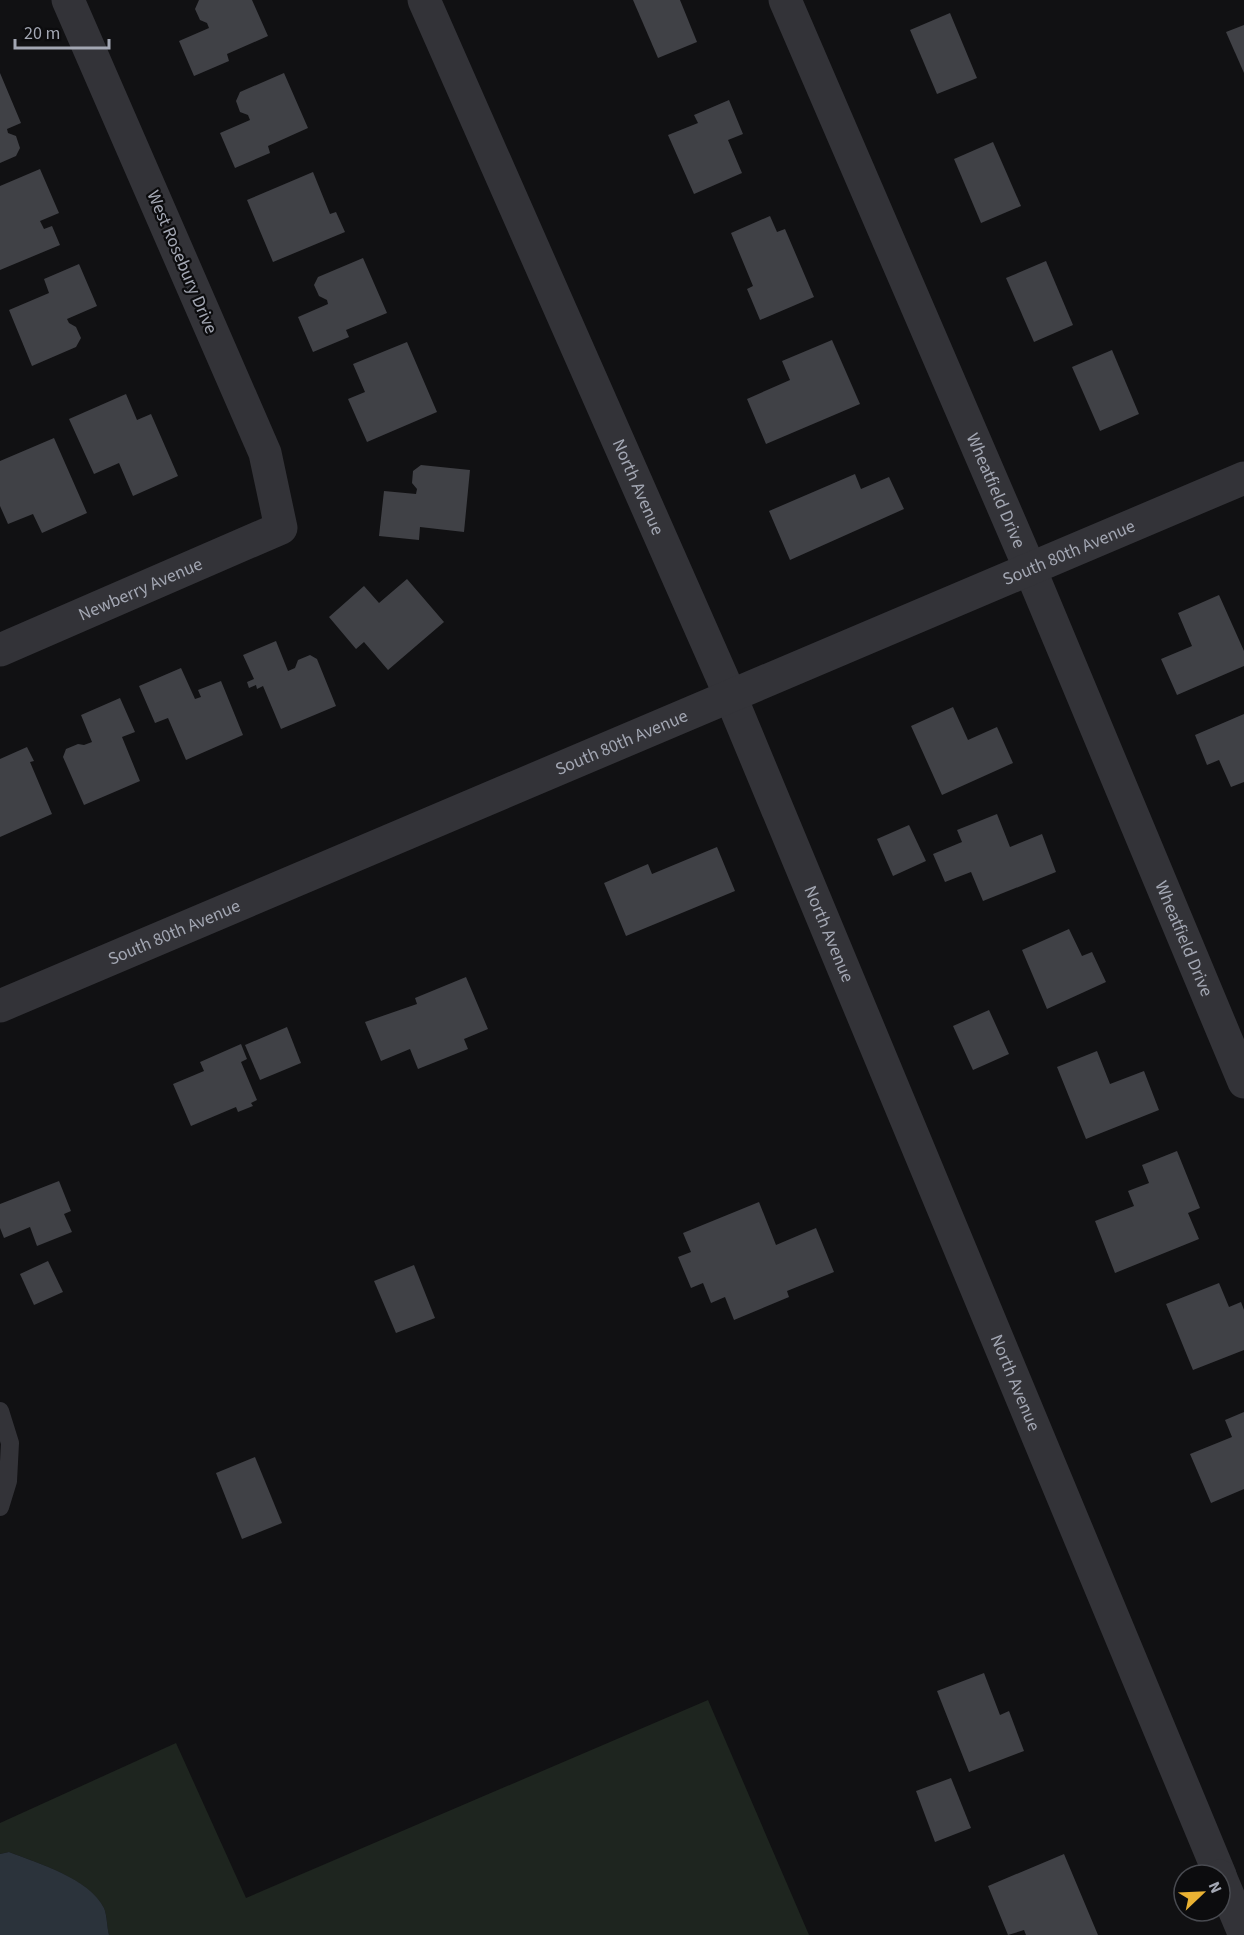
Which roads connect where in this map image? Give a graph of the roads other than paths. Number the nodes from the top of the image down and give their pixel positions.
1 (68, 0) edge
2 (424, 0) edge
3 (785, 0) edge
4 (1244, 478) edge
5 (281, 528) joint
6 (1030, 569) junction
7 (0, 650) edge
8 (730, 695) junction
9 (0, 1006) edge
10 (1244, 1082) edge
11 (0, 1412) edge
12 (0, 1507) edge
13 (1215, 1863) edge
14 (1232, 1904) edge
15 (1244, 1933) edge

1 - 5 street, West Rosebury Drive
2 - 8 street, North Avenue
3 - 6 street, Wheatfield Drive
4 - 6 street, South 80th Avenue
5 - 7 street, Newberry Avenue
6 - 8 street, South 80th Avenue
6 - 10 street, Wheatfield Drive
8 - 9 street, South 80th Avenue
8 - 13 street, North Avenue
11 - 12 lane
14 - 15 street, North Avenue

